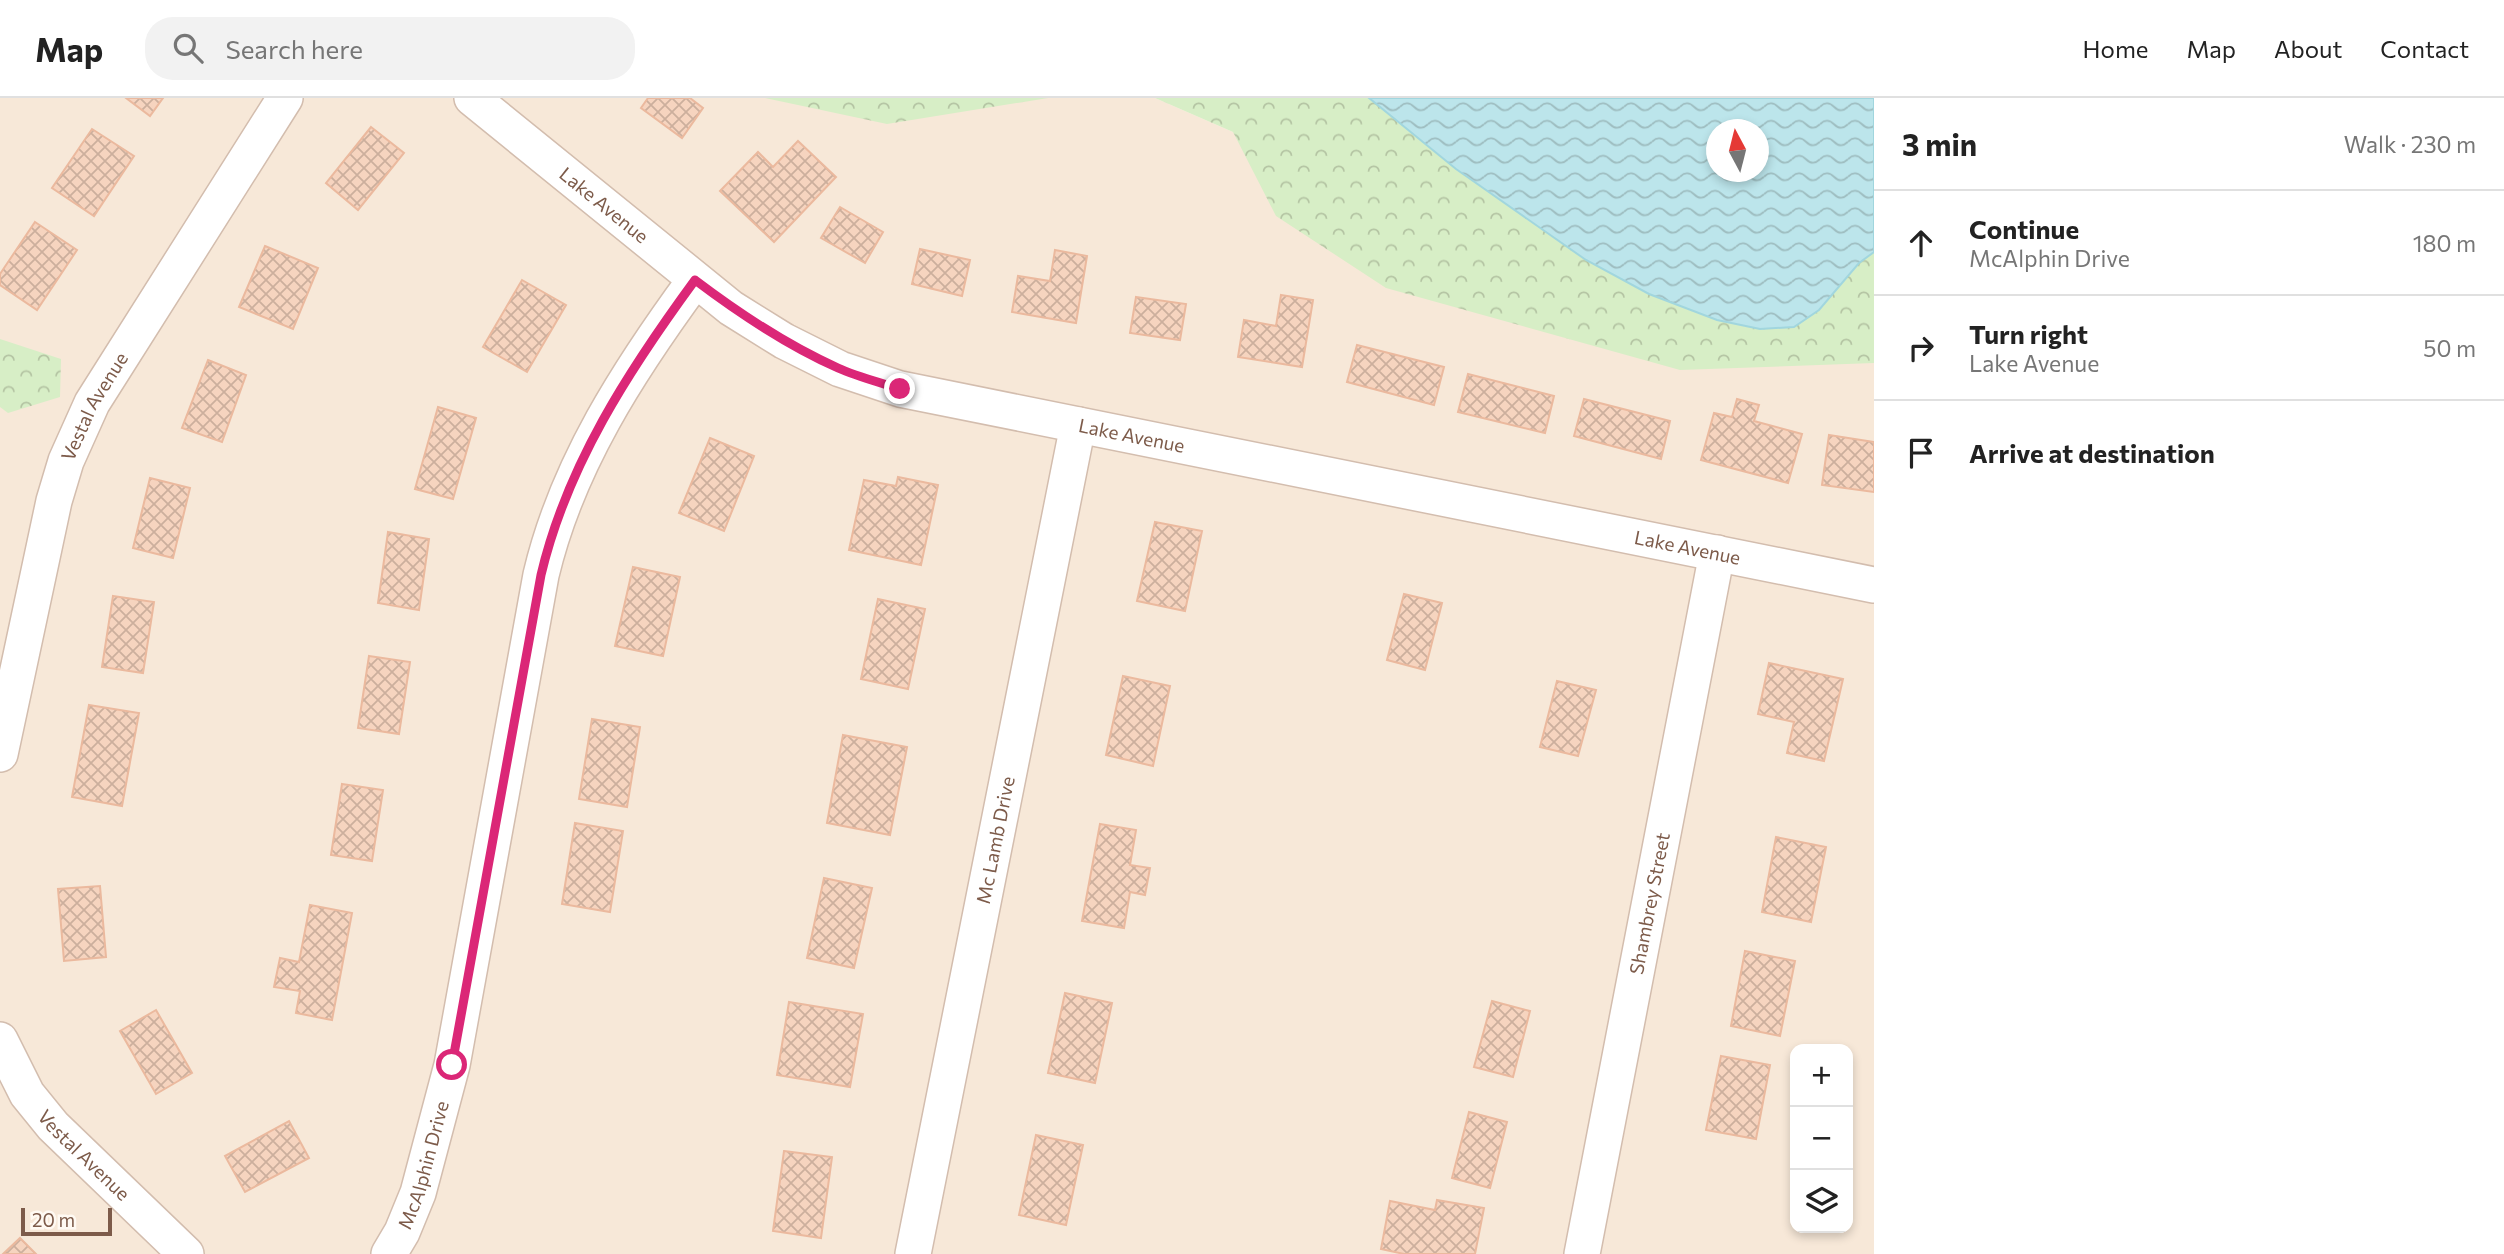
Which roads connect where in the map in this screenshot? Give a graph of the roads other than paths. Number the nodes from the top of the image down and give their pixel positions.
1 (285, 98) edge
2 (472, 98) edge
3 (695, 280) junction
4 (1078, 425) junction
5 (1717, 554) junction
6 (1874, 585) edge
7 (0, 754) edge
8 (0, 1040) edge
9 (186, 1254) edge
10 (389, 1254) edge
11 (914, 1254) edge
12 (1582, 1254) edge

1 - 7 street, Vestal Avenue
2 - 3 street, Lake Avenue
3 - 4 street, Lake Avenue
3 - 10 street, McAlphin Drive
4 - 5 street, Lake Avenue
4 - 11 street, Mc Lamb Drive
5 - 6 street, Lake Avenue
5 - 12 street, Shambrey Street
8 - 9 street, Vestal Avenue

